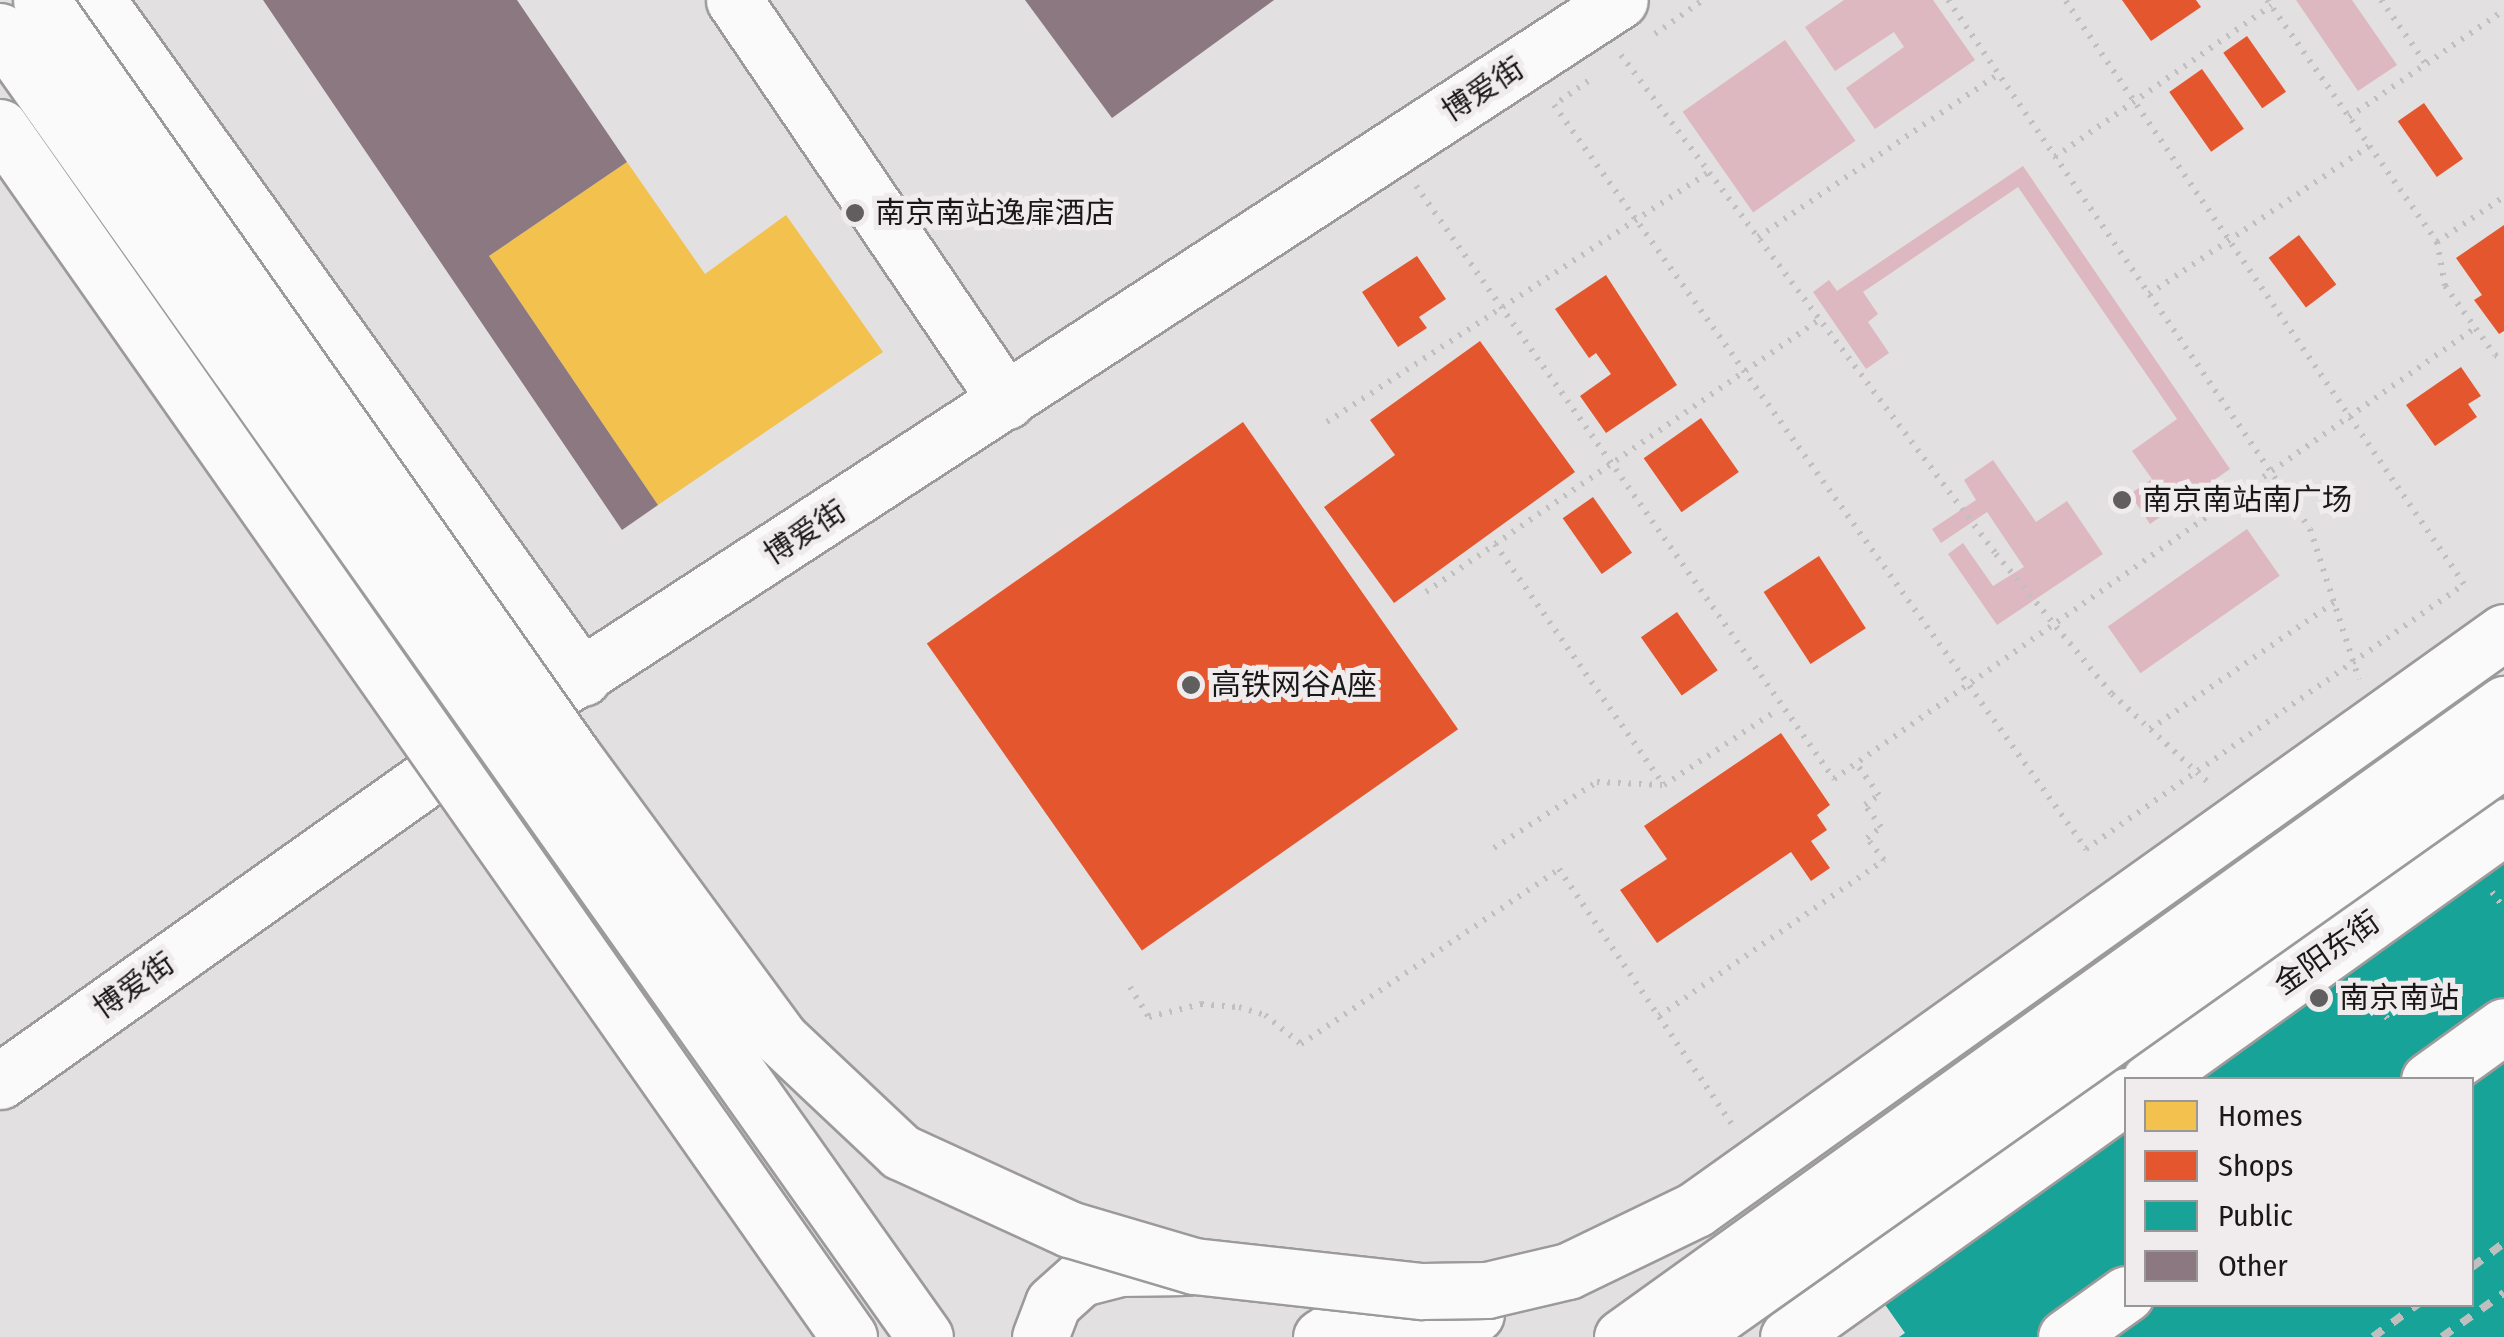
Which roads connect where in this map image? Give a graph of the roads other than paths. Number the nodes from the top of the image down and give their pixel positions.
1 (41, 0) edge
2 (97, 0) edge
3 (734, 0) edge
4 (1620, 0) edge
5 (0, 30) edge
6 (0, 96) edge
7 (0, 127) edge
8 (1007, 401) junction
9 (2504, 632) edge
10 (583, 678) junction
11 (2504, 704) edge
12 (467, 750) junction
13 (2504, 759) edge
14 (2485, 841) edge
15 (2504, 1026) edge
16 (2154, 1077) edge
17 (2433, 1077) edge
18 (0, 1081) edge
19 (2124, 1097) edge
20 (1194, 1266) junction
21 (1568, 1271) junction
22 (2124, 1295) edge
23 (849, 1337) edge
24 (926, 1337) edge
25 (1040, 1337) edge
26 (1321, 1337) edge
27 (1622, 1337) edge
28 (1688, 1337) edge
29 (1788, 1337) edge
30 (2066, 1337) edge

1 - 20 main road, bridge
2 - 10 main road
3 - 8 main road
4 - 8 main road, 博爱街
5 - 24 main road, bridge
6 - 12 main road
7 - 23 main road, bridge
8 - 10 main road, 博爱街
9 - 21 main road, bridge
10 - 12 main road, 博爱街
11 - 27 main road, bridge
12 - 18 main road, 博爱街
13 - 28 main road, bridge
14 - 16 main road, 金阳东街
15 - 17 main road, bridge
19 - 29 main road
20 - 21 main road, bridge
20 - 25 main road
21 - 26 main road
22 - 30 main road

